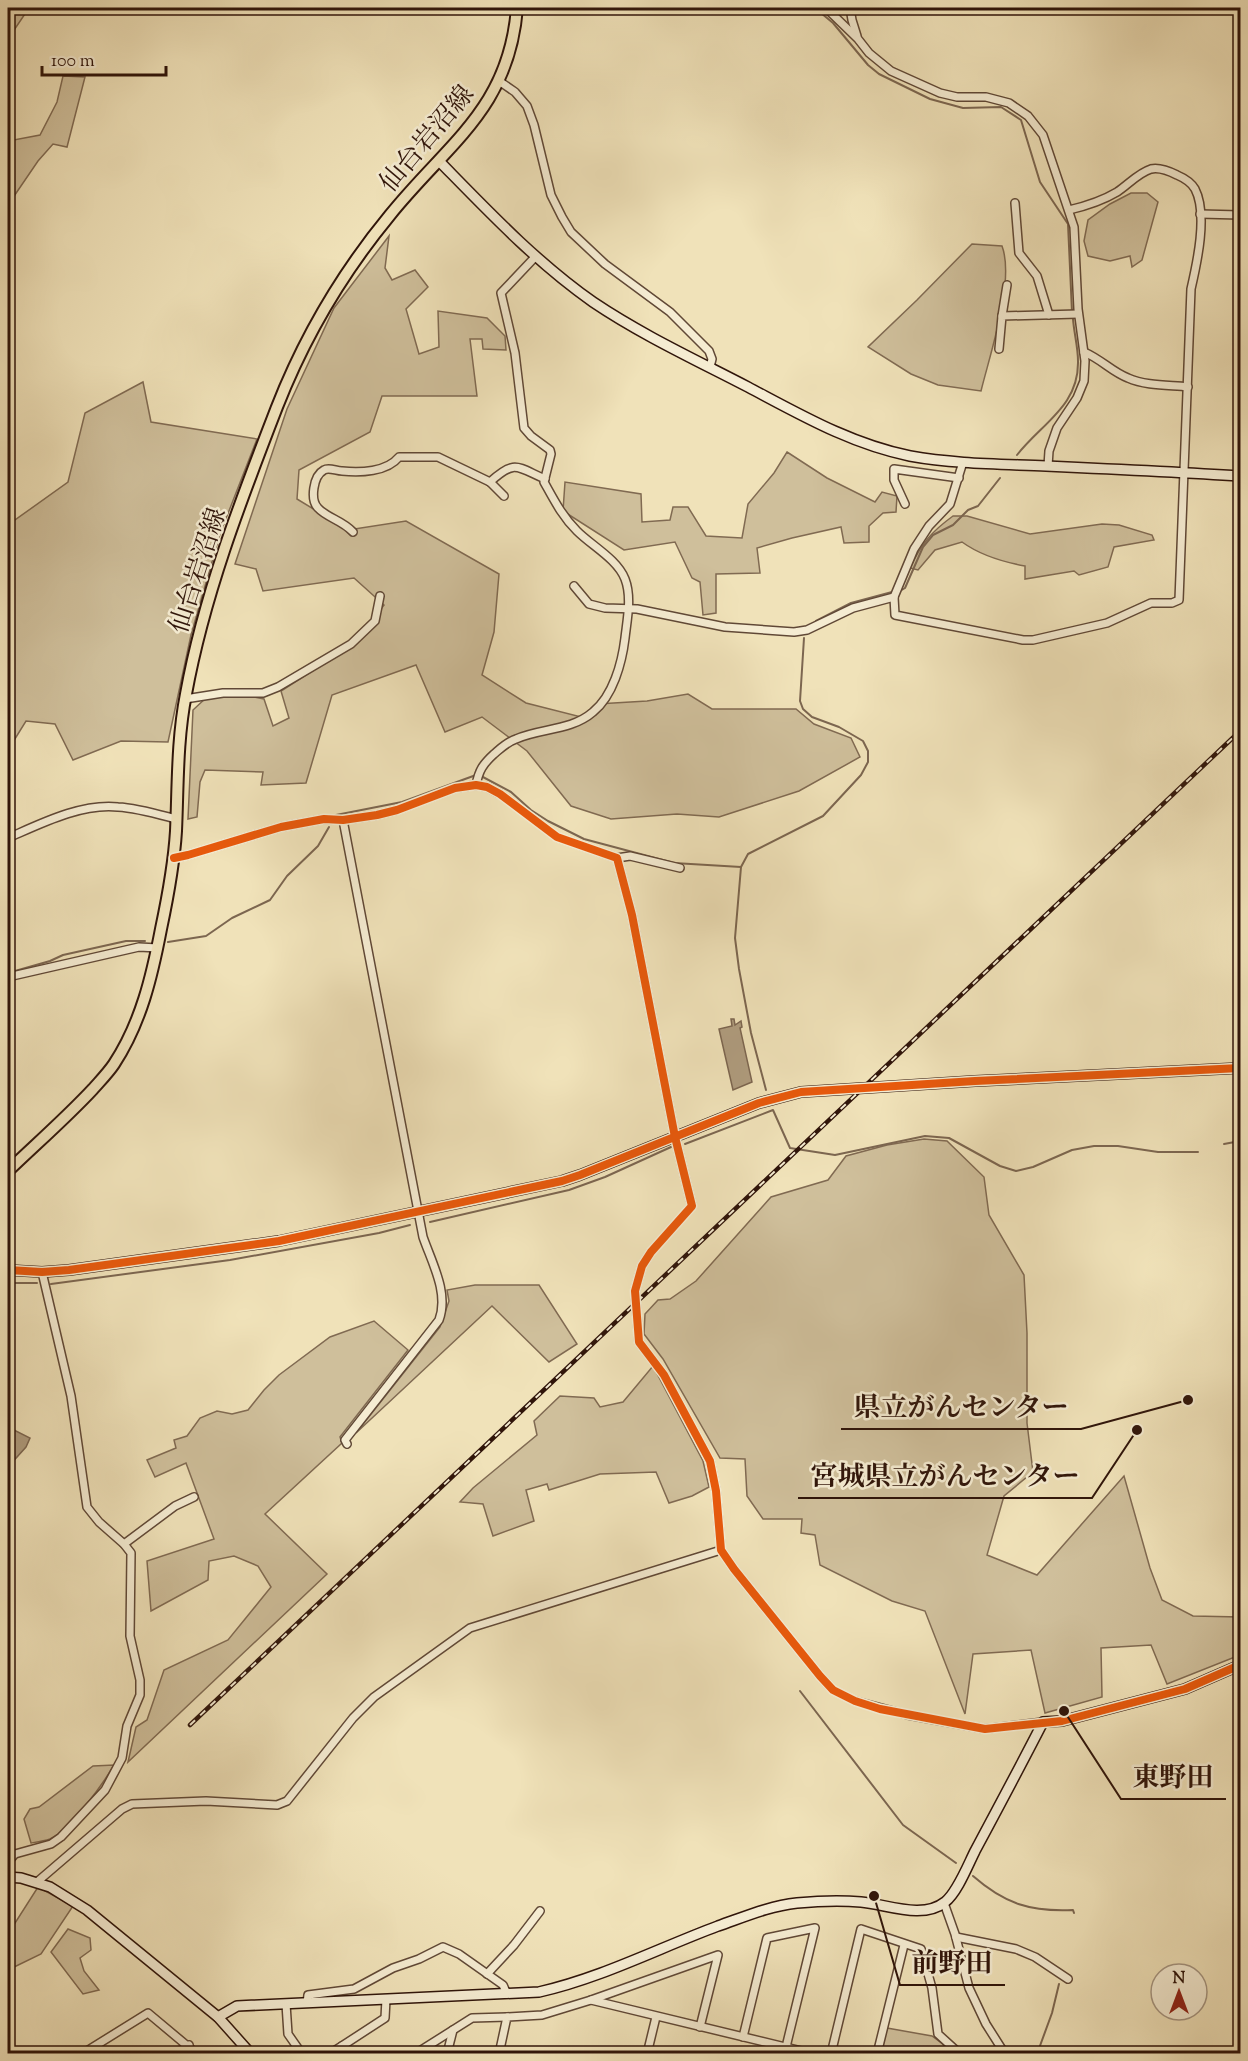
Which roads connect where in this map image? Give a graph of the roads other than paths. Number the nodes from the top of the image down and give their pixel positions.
1 (517, 8) edge
2 (826, 8) edge
3 (850, 8) edge
4 (858, 39) junction
5 (500, 81) junction
6 (439, 161) junction
7 (1015, 203) dead end
8 (1070, 210) junction
9 (1200, 214) junction
10 (1240, 215) edge
11 (536, 256) junction
12 (1006, 285) dead end
13 (1078, 314) junction
14 (1049, 315) junction
15 (1002, 316) junction
16 (999, 349) dead end
17 (1084, 352) junction
18 (710, 367) junction
19 (1188, 387) junction
20 (896, 452) junction
21 (963, 462) junction
22 (1048, 466) junction
23 (894, 469) junction
24 (1184, 473) junction
25 (1240, 476) edge
26 (959, 478) junction
27 (545, 479) junction
28 (490, 482) junction
29 (504, 496) dead end
30 (905, 504) dead end
31 (353, 532) dead end
32 (574, 586) dead end
33 (380, 596) dead end
34 (894, 597) junction
35 (628, 609) junction
36 (185, 699) junction
37 (477, 778) junction
38 (176, 819) junction
39 (343, 820) junction
40 (8, 838) edge
41 (174, 858) junction
42 (617, 858) junction
43 (680, 868) dead end
44 (158, 948) junction
45 (8, 977) edge
46 (1240, 1068) edge
47 (675, 1137) junction
48 (8, 1171) edge
49 (419, 1213) junction
50 (8, 1270) edge
51 (42, 1272) junction
52 (346, 1444) dead end
53 (194, 1497) dead end
54 (124, 1544) junction
55 (721, 1550) junction
56 (1240, 1665) edge
57 (1043, 1722) junction
58 (8, 1862) edge
59 (8, 1877) edge
60 (37, 1882) junction
61 (944, 1903) junction
62 (540, 1911) dead end
63 (956, 1937) junction
64 (904, 1945) junction
65 (487, 1974) junction
66 (1068, 1979) dead end
67 (507, 1994) junction
68 (386, 1999) junction
69 (591, 2000) junction
70 (307, 2003) junction
71 (286, 2004) junction
72 (218, 2017) junction
73 (507, 2017) junction
74 (656, 2017) junction
75 (700, 2027) junction
76 (453, 2030) junction
77 (743, 2037) junction
78 (189, 2045) junction
79 (342, 2046) junction
80 (786, 2047) junction
81 (82, 2054) edge
82 (175, 2054) edge
83 (197, 2054) edge
84 (251, 2054) edge
85 (302, 2054) edge
86 (329, 2054) edge
87 (346, 2054) edge
88 (415, 2054) edge
89 (447, 2054) edge
90 (499, 2054) edge
91 (647, 2054) edge
92 (814, 2054) edge
93 (831, 2054) edge
94 (877, 2054) edge
95 (960, 2054) edge
96 (1005, 2054) edge

1 - 5 main road, 仙台岩沼線
2 - 4 street
3 - 4 street
4 - 8 street
5 - 6 main road, 仙台岩沼線
5 - 18 street
6 - 11 street
6 - 36 main road, 仙台岩沼線
7 - 14 street
8 - 9 street
8 - 13 street
9 - 10 street
9 - 19 street
11 - 18 street
11 - 27 street
12 - 15 street
13 - 14 street
13 - 17 street
14 - 15 street
15 - 16 street
17 - 19 street
17 - 22 street
18 - 20 street
19 - 24 street
20 - 21 street
20 - 23 street
21 - 22 street
21 - 26 street
22 - 24 street
23 - 26 street
23 - 30 street
24 - 25 street
24 - 34 street
26 - 34 street
27 - 28 street
27 - 35 street
28 - 29 street
28 - 31 street
32 - 35 street
33 - 36 street
34 - 35 street
35 - 37 street
36 - 38 main road, 仙台岩沼線
37 - 39 street
37 - 42 street
38 - 40 street
38 - 41 main road, 仙台岩沼線
39 - 41 street
39 - 49 street
41 - 44 main road, 仙台岩沼線
42 - 43 street
42 - 47 street
44 - 45 street
44 - 48 main road, 仙台岩沼線
46 - 47 street
47 - 49 street
47 - 55 street
49 - 51 street
49 - 52 street
50 - 51 street
51 - 54 street
53 - 54 street
54 - 58 street
55 - 57 street
55 - 60 street
56 - 57 street
57 - 61 street
59 - 60 street
60 - 72 street
61 - 63 street
61 - 67 street
62 - 65 street
63 - 66 street
63 - 96 street
64 - 93 street
64 - 94 street
64 - 95 street
65 - 67 street
65 - 70 street
67 - 68 street
68 - 70 street
68 - 79 street
69 - 73 street
69 - 74 street
69 - 75 street
70 - 71 street
71 - 72 street
71 - 85 street
72 - 84 street
73 - 76 street
73 - 90 street
74 - 75 street
74 - 91 street
75 - 77 street
76 - 88 street
76 - 89 street
77 - 80 street
77 - 80 street
78 - 81 street
78 - 82 street
78 - 83 street
79 - 86 street
79 - 87 street
80 - 92 street

